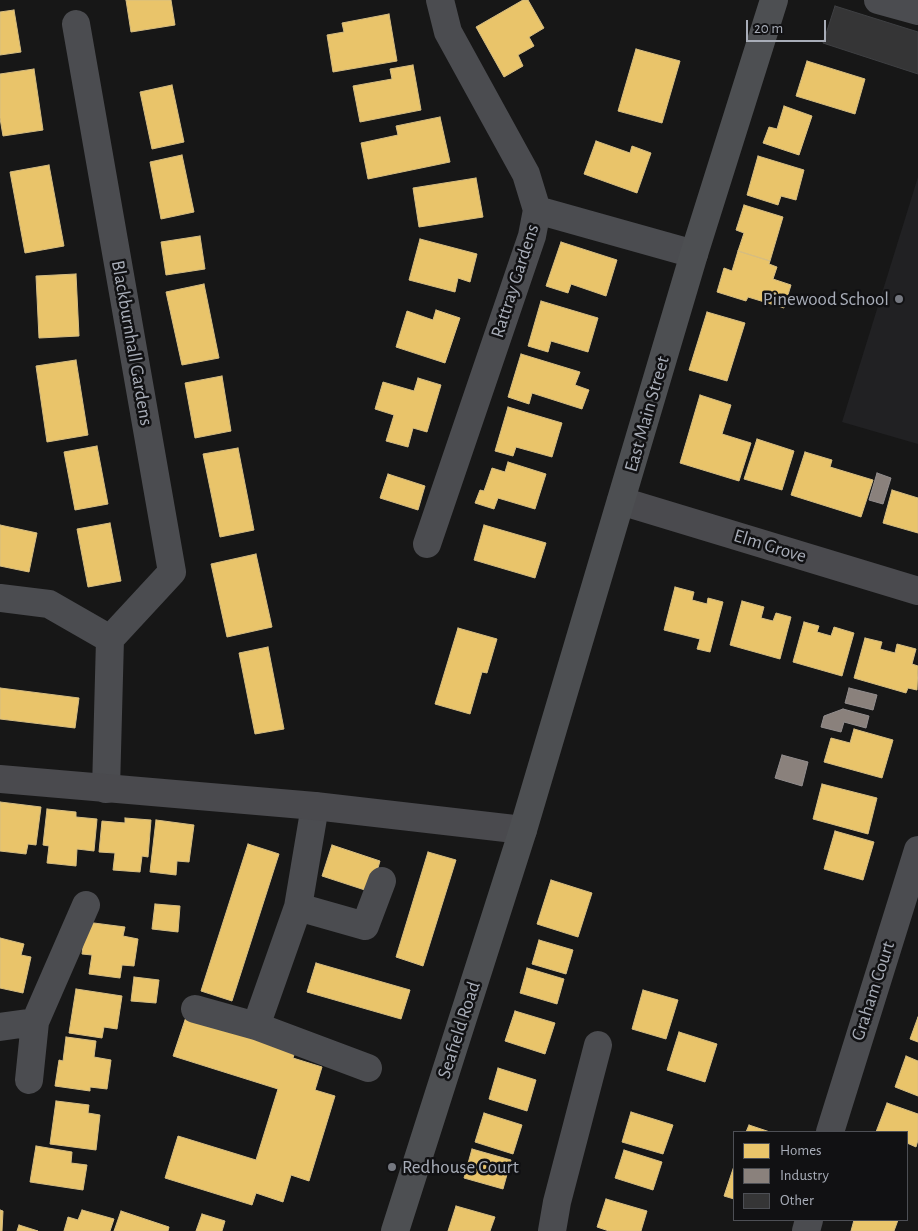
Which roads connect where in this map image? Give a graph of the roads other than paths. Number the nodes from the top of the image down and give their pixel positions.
1 (440, 0) edge
2 (774, 0) edge
3 (878, 0) edge
4 (918, 11) edge
5 (76, 24) dead end
6 (537, 210) junction
7 (694, 254) junction
8 (621, 501) junction
9 (427, 544) dead end
10 (918, 592) edge
11 (0, 598) edge
12 (110, 639) junction
13 (0, 779) edge
14 (106, 790) junction
15 (315, 806) junction
16 (523, 830) junction
17 (918, 850) edge
18 (382, 881) dead end
19 (86, 905) dead end
20 (298, 907) junction
21 (195, 1009) dead end
22 (35, 1022) junction
23 (256, 1026) junction
24 (0, 1027) edge
25 (598, 1045) dead end
26 (368, 1068) dead end
27 (29, 1080) dead end
28 (830, 1131) edge
29 (395, 1231) edge
30 (552, 1231) edge

1 - 6 street, Rattray Gardens
2 - 7 main road, East Main Street
3 - 4 street
5 - 12 street, Blackburnhall Gardens
6 - 7 street
6 - 9 street, Rattray Gardens
7 - 8 main road, East Main Street
8 - 10 street, Elm Grove
8 - 16 main road, East Main Street
11 - 12 street
12 - 14 street
13 - 14 street
14 - 15 street
15 - 16 street
15 - 20 street
16 - 29 main road, Seafield Road
17 - 28 street, Graham Court
18 - 20 street
19 - 22 street
20 - 23 street
21 - 23 street
22 - 24 street
22 - 27 street
23 - 26 street
25 - 30 street

